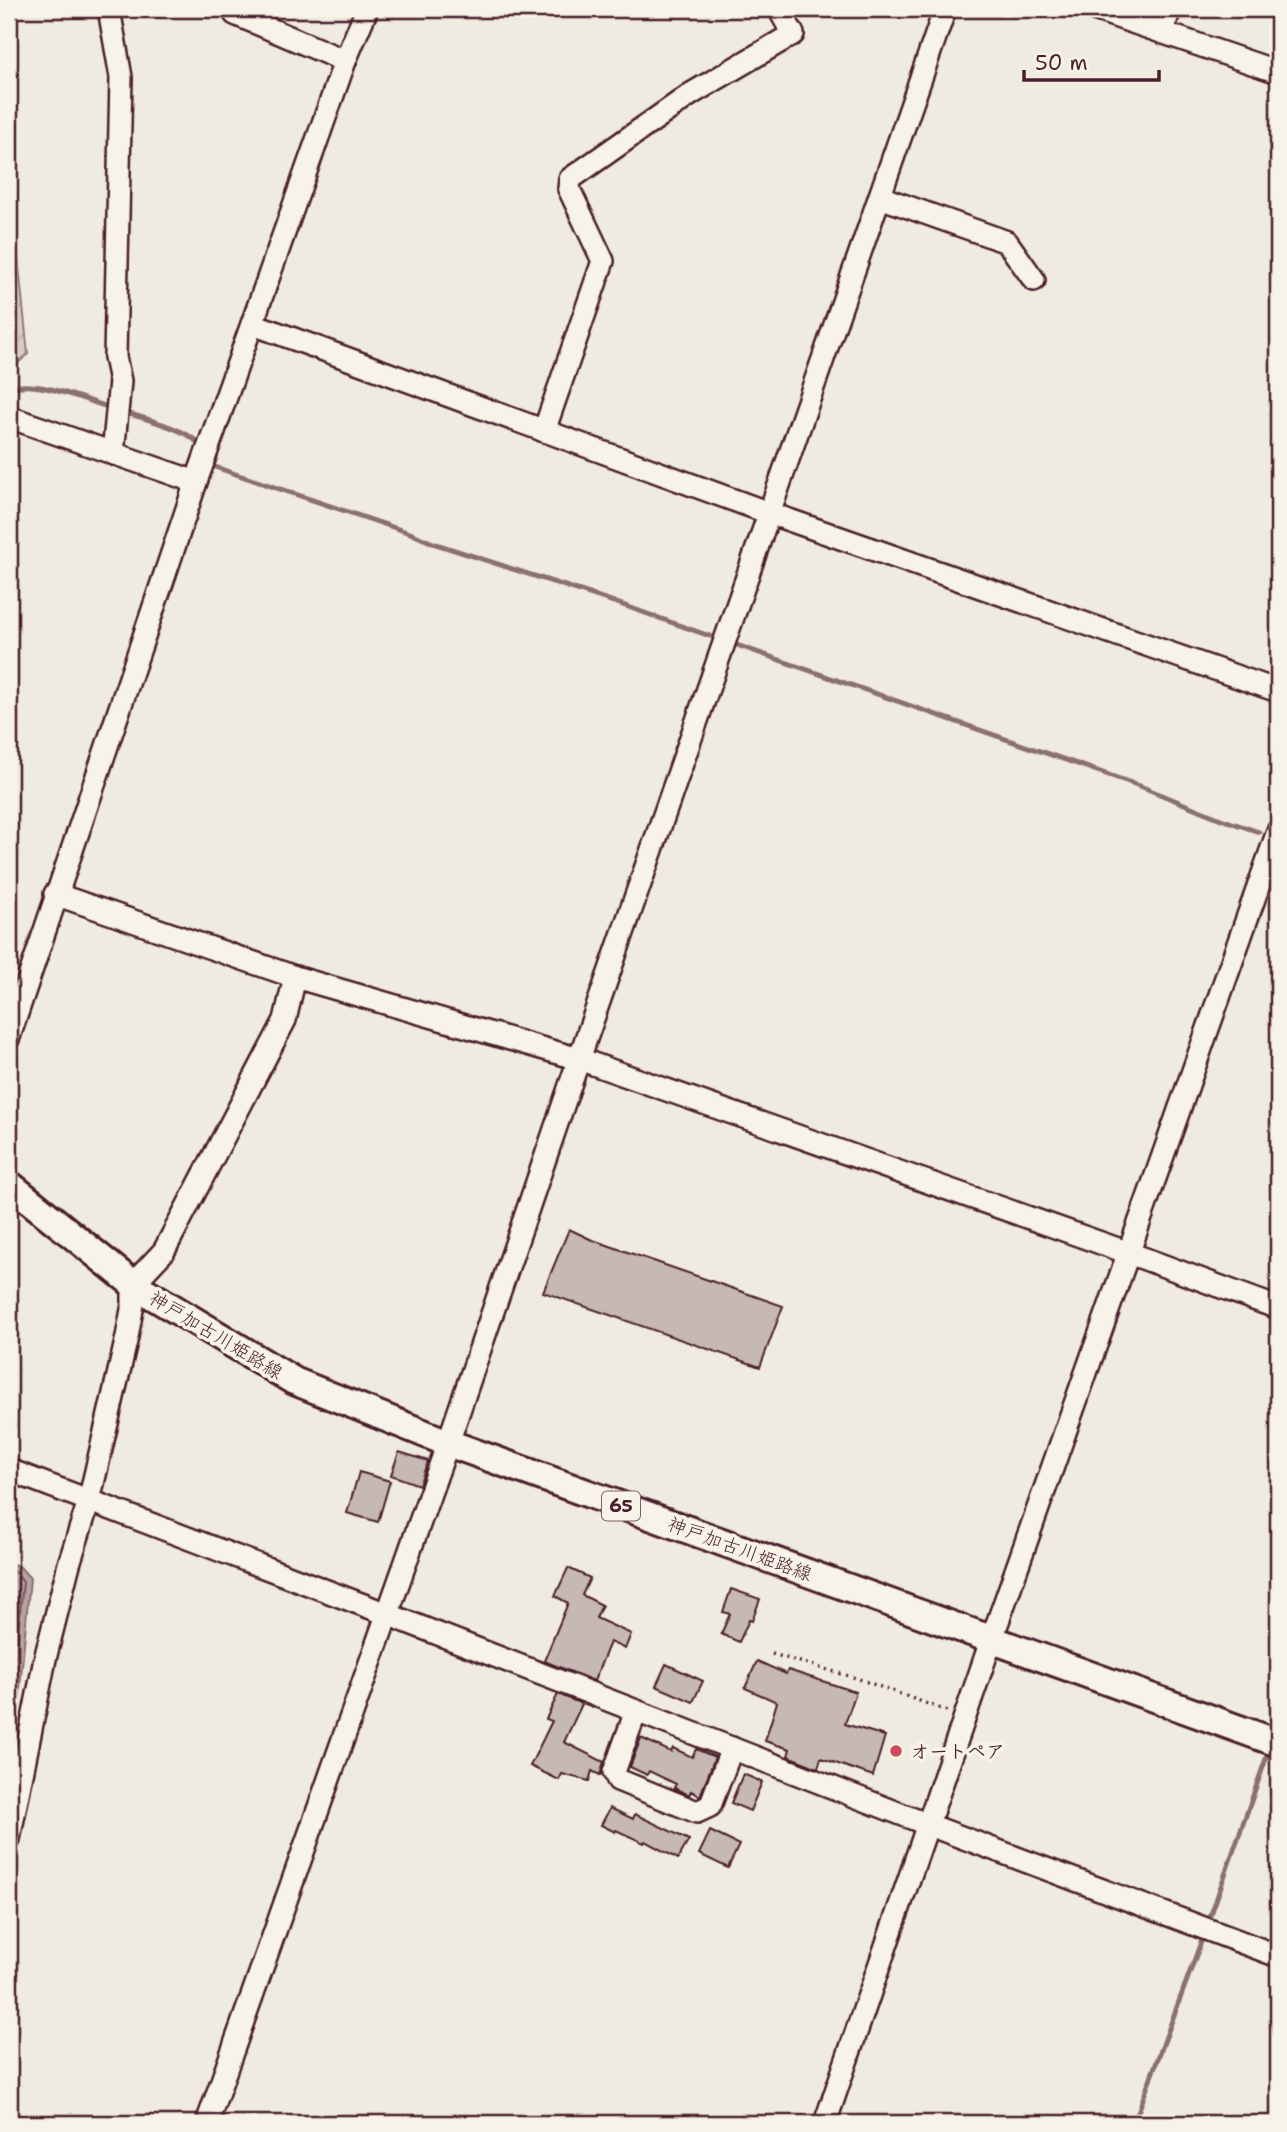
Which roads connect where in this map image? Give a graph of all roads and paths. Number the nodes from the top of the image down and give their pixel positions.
1 (109, 9) edge
2 (232, 9) edge
3 (367, 9) edge
4 (779, 9) edge
5 (945, 9) edge
6 (1094, 9) edge
7 (1170, 9) edge
8 (1162, 32) junction
9 (345, 61) junction
10 (1278, 72) edge
11 (880, 197) junction
12 (1034, 280) dead end
13 (253, 324) junction
14 (9, 417) edge
15 (544, 431) junction
16 (113, 454) junction
17 (196, 482) junction
18 (769, 513) junction
19 (1278, 691) edge
20 (1278, 831) edge
21 (1274, 853) edge
22 (55, 894) junction
23 (295, 977) junction
24 (9, 1037) edge
25 (579, 1059) junction
26 (9, 1184) edge
27 (1129, 1252) junction
28 (133, 1284) junction
29 (1278, 1308) edge
30 (448, 1443) junction
31 (9, 1470) edge
32 (89, 1502) junction
33 (387, 1614) junction
34 (991, 1641) junction
35 (772, 1654) dead end
36 (636, 1711) junction
37 (965, 1717) junction
38 (1278, 1743) edge
39 (732, 1748) junction
40 (929, 1825) junction
41 (9, 1839) edge
42 (1278, 1956) edge
43 (207, 2123) edge
44 (825, 2123) edge

1 - 16 street
2 - 9 street
3 - 9 street
4 - 15 street
5 - 11 street
6 - 8 street
7 - 8 street
8 - 10 street
9 - 13 street
11 - 12 street
11 - 18 street
13 - 15 street
13 - 17 street
14 - 16 street
15 - 18 street
16 - 17 street
17 - 22 street
18 - 19 street
18 - 25 street
20 - 21 street
21 - 27 street
22 - 23 street
22 - 24 street
23 - 25 street
23 - 28 street
25 - 27 street
25 - 30 street
26 - 28 main road, 神戸加古川姫路線 / 65
27 - 29 street
27 - 34 street
28 - 30 main road, 神戸加古川姫路線 / 65
28 - 32 street
30 - 33 street
30 - 34 main road, 神戸加古川姫路線 / 65
31 - 32 street
32 - 33 street
32 - 41 street
33 - 36 street
33 - 43 street
34 - 37 street
34 - 38 main road, 神戸加古川姫路線 / 65
35 - 37 path
36 - 39 street
36 - 39 street
37 - 40 street
39 - 40 street
40 - 42 street
40 - 44 street

